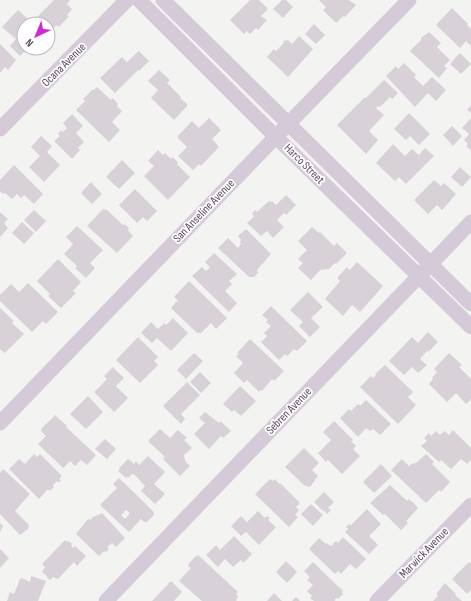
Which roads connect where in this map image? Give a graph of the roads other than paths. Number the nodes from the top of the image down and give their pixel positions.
1 (127, 0) edge
2 (139, 0) edge
3 (163, 0) edge
4 (409, 0) edge
5 (288, 124) junction
6 (0, 129) edge
7 (276, 137) junction
8 (471, 222) edge
9 (430, 264) junction
10 (418, 277) junction
11 (471, 304) edge
12 (471, 327) edge
13 (0, 424) edge
14 (471, 505) edge
15 (106, 601) edge
16 (378, 601) edge

1 - 6 street, Ocana Avenue
2 - 7 street, Harco Street
3 - 5 street, Harco Street
4 - 5 street, San Anseline Avenue
5 - 7 street, San Anseline Avenue
5 - 9 street, Harco Street
7 - 10 street, Harco Street
7 - 13 street, San Anseline Avenue
8 - 9 street, Sebren Avenue
9 - 10 street, Sebren Avenue
9 - 11 street, Harco Street
10 - 12 street, Harco Street
10 - 15 street, Sebren Avenue
14 - 16 street, Marwick Avenue

